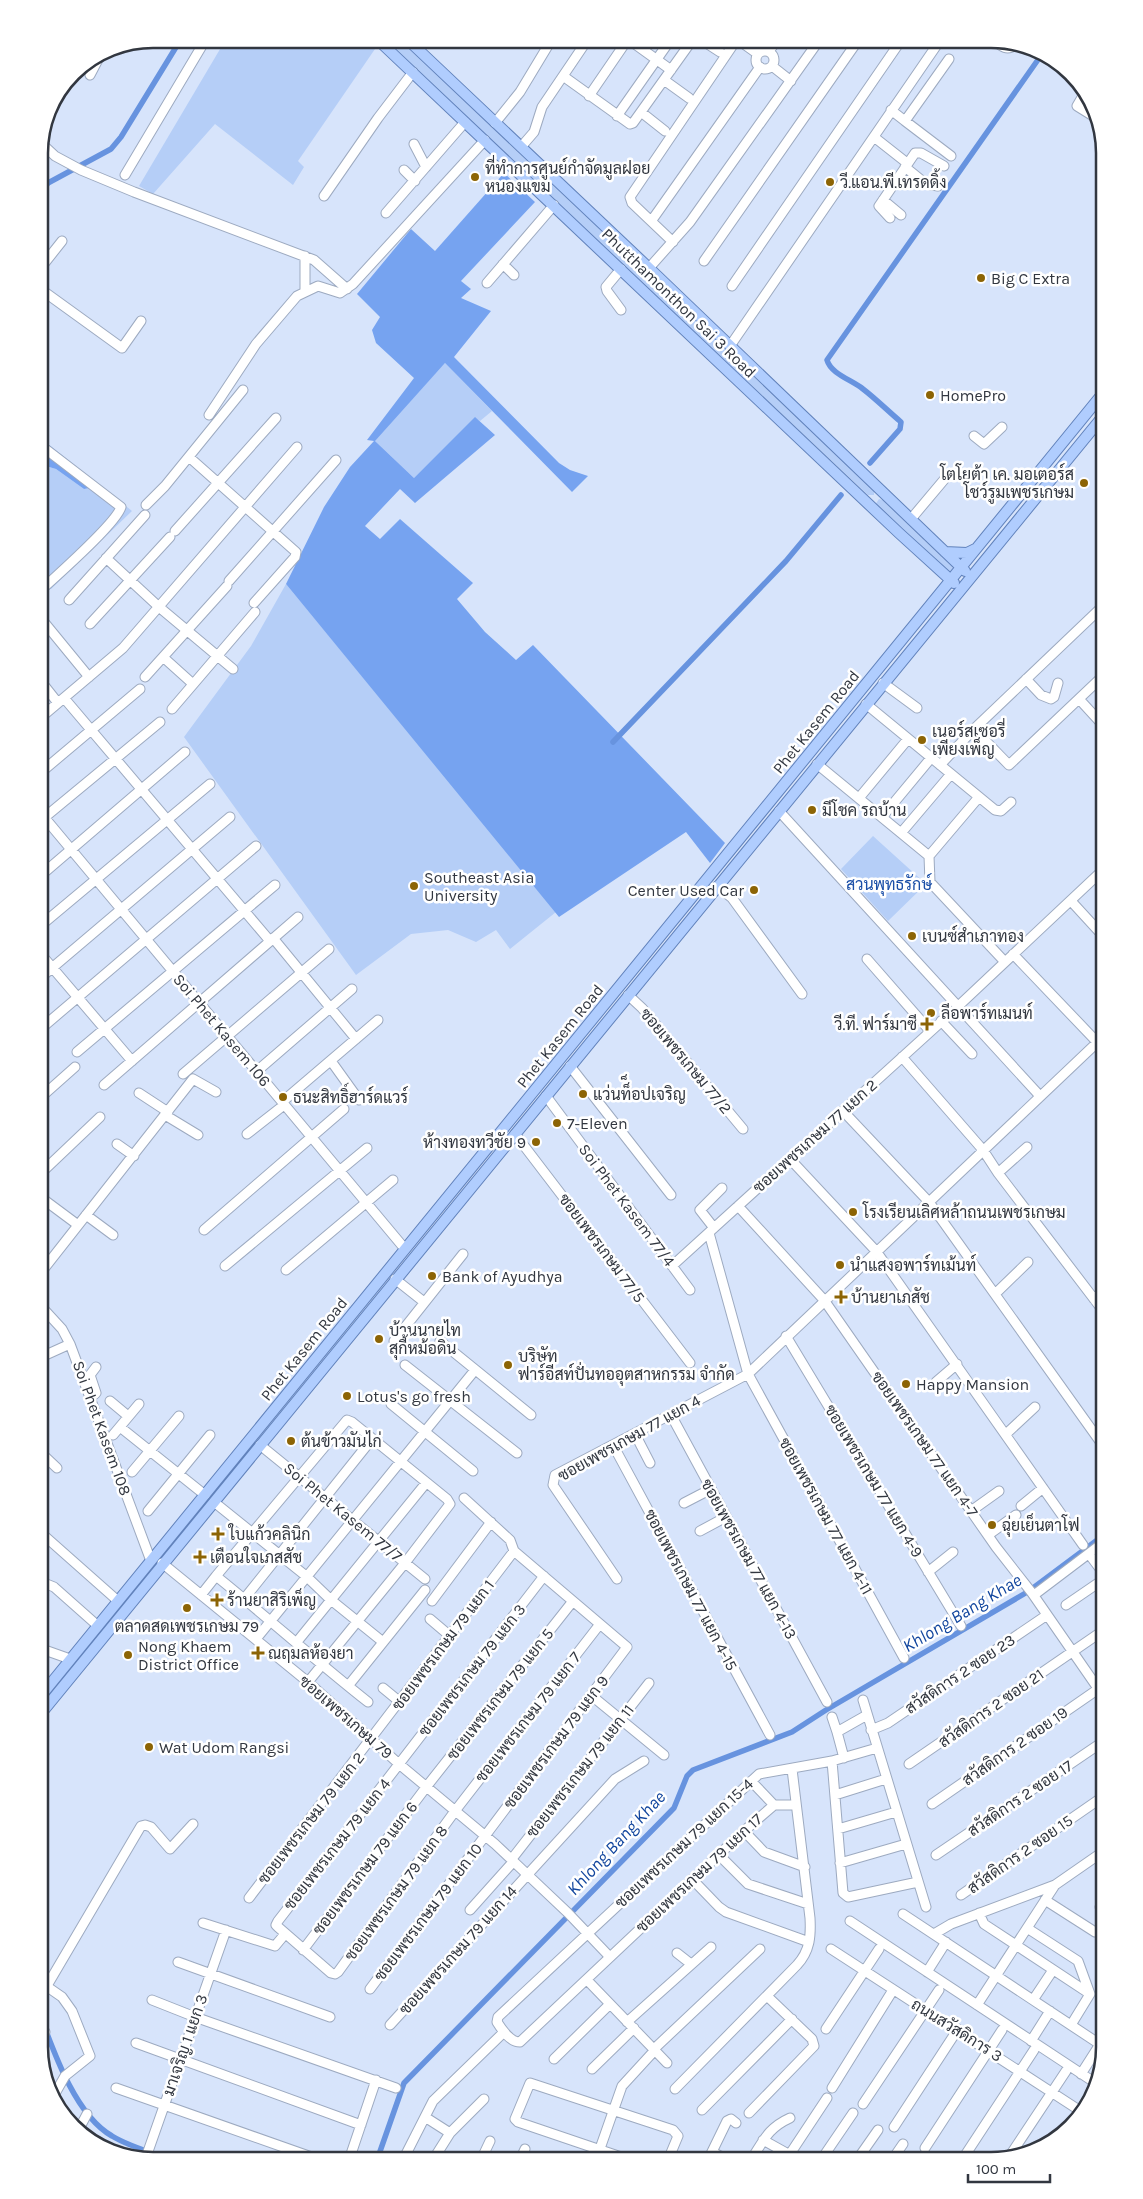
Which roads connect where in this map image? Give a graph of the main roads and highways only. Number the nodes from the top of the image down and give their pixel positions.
1 (387, 48) edge
2 (416, 48) edge
3 (1096, 402) edge
4 (1096, 425) edge
5 (876, 486) junction
6 (864, 500) junction
7 (978, 547) junction
8 (945, 552) junction
9 (930, 563) junction
10 (961, 568) junction
11 (971, 577) junction
12 (951, 580) junction
13 (961, 589) junction
14 (937, 597) junction
15 (729, 853) junction
16 (738, 861) junction
17 (537, 1087) junction
18 (546, 1096) junction
19 (48, 1686) edge
20 (48, 1705) edge

1 - 6 main road, Phutthamonthon Sai 3 Road
2 - 5 main road, Phutthamonthon Sai 3 Road
3 - 7 main road, Phet Kasem Road
4 - 11 main road, Phet Kasem Road
5 - 6 main road
5 - 8 main road, Phutthamonthon Sai 3 Road
6 - 9 main road, Phutthamonthon Sai 3 Road
7 - 8 main road
7 - 10 main road, Phet Kasem Road
8 - 10 main road, Phutthamonthon Sai 3 Road
9 - 12 main road, Phutthamonthon Sai 3 Road
9 - 14 main road
10 - 11 main road, Phutthamonthon Sai 3 Road
10 - 12 main road, Phet Kasem Road
11 - 13 main road, Phet Kasem Road
12 - 13 main road, Phutthamonthon Sai 3 Road
12 - 14 main road, Phet Kasem Road
13 - 16 main road, Phet Kasem Road
14 - 15 main road, Phet Kasem Road
15 - 16 main road
15 - 17 main road, Phet Kasem Road
16 - 18 main road, Phet Kasem Road
17 - 18 main road
17 - 19 main road, Phet Kasem Road
18 - 20 main road, Phet Kasem Road

